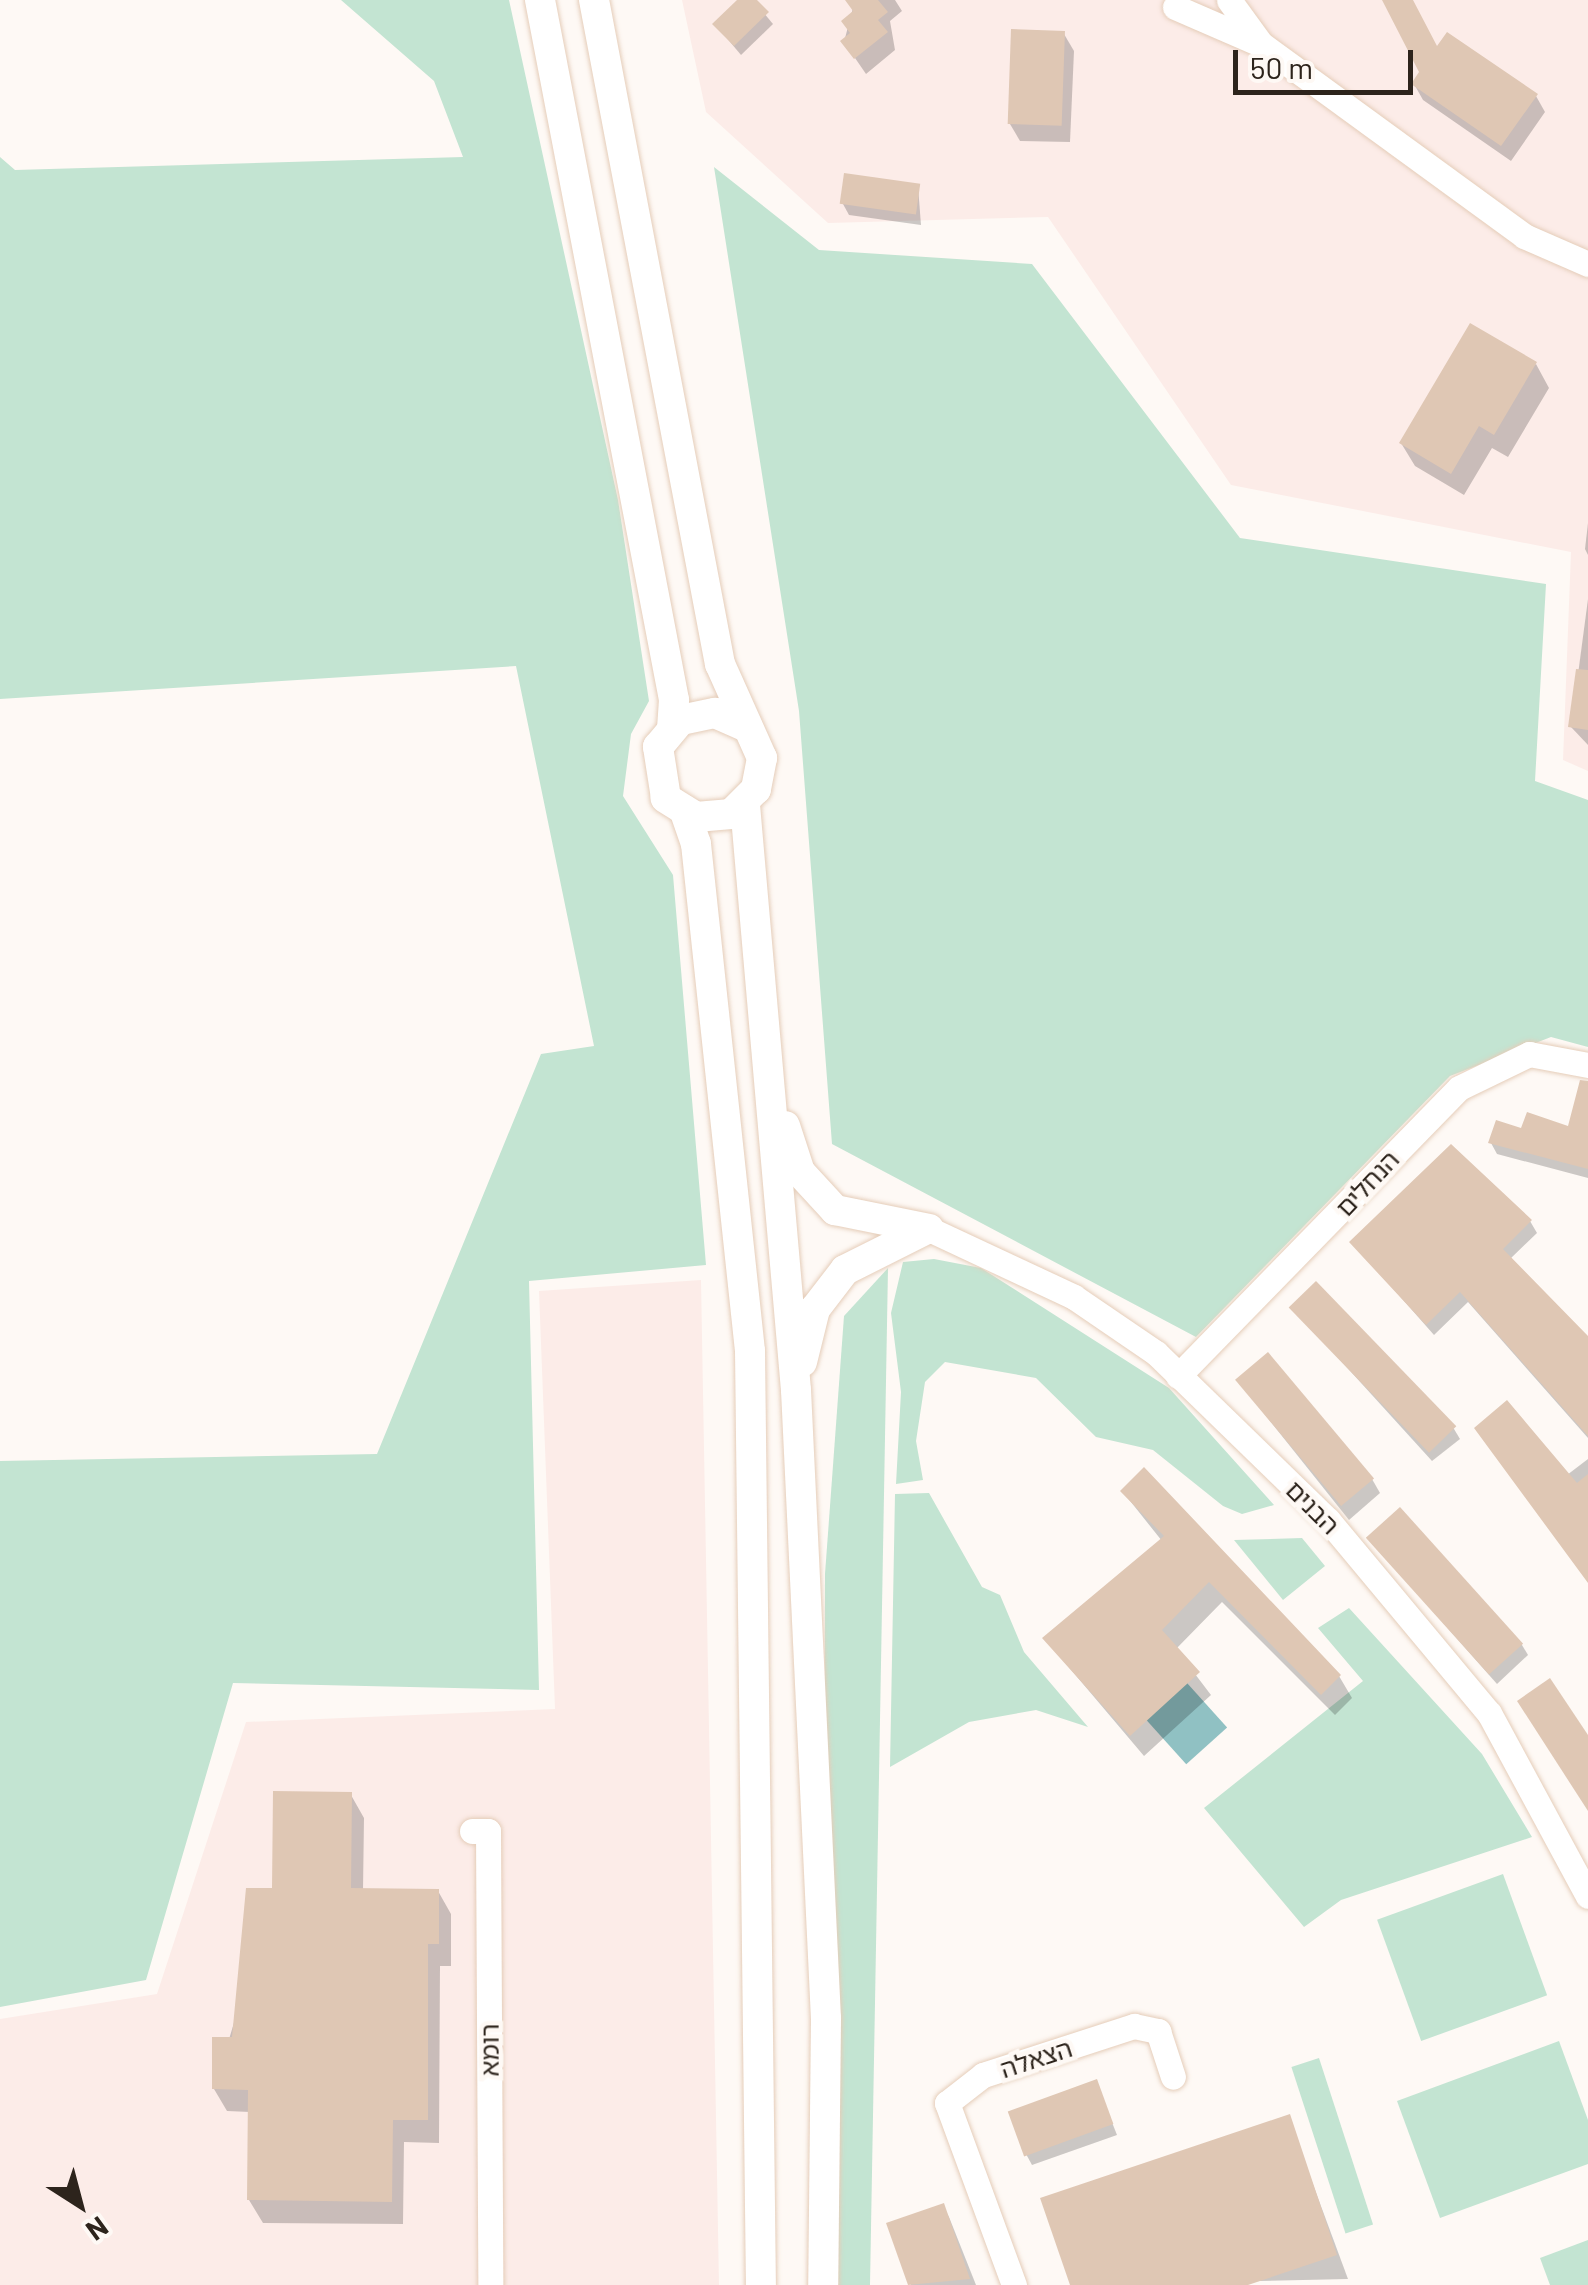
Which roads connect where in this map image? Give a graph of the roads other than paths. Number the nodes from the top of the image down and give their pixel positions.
1 (540, 0) edge
2 (594, 0) edge
3 (1202, 0) edge
4 (1229, 0) edge
5 (1164, 4) edge
6 (1261, 44) junction
7 (1588, 264) edge
8 (672, 728) junction
9 (748, 728) junction
10 (745, 805) junction
11 (685, 812) junction
12 (1588, 1065) edge
13 (769, 1082) junction
14 (929, 1229) junction
15 (1178, 1376) junction
16 (796, 1390) junction
17 (472, 1831) dead end
18 (1588, 1896) edge
19 (1173, 2077) dead end
20 (490, 2285) edge
21 (760, 2285) edge
22 (823, 2285) edge
23 (1014, 2285) edge

1 - 8 main road
2 - 9 main road
3 - 5 street
4 - 6 street
5 - 6 street
6 - 7 street
8 - 9 main road
8 - 11 main road
9 - 10 main road
10 - 11 main road
10 - 13 main road
11 - 21 main road
12 - 15 street, הנחלים
13 - 14 main road
13 - 16 main road
14 - 15 street, הבנים
14 - 16 main road
15 - 18 street, הבנים
16 - 22 main road
17 - 20 street, רומא
19 - 23 street, הצאלה

